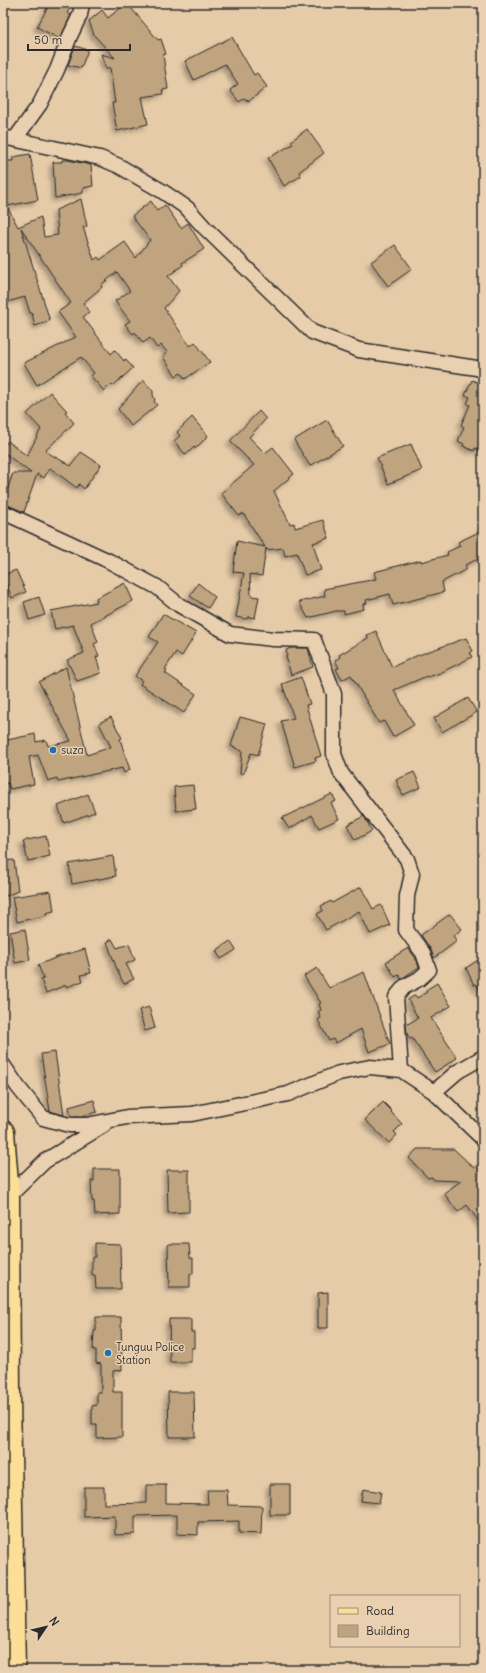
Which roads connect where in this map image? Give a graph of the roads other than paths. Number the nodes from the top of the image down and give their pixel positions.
1 (82, 3) edge
2 (9, 138) edge
3 (483, 369) edge
4 (3, 512) edge
5 (483, 1057) edge
6 (3, 1065) edge
7 (401, 1070) junction
8 (434, 1092) junction
9 (127, 1117) junction
10 (3, 1132) edge
11 (483, 1139) edge
12 (5, 1199) edge
13 (14, 1670) edge

1 - 2 street
2 - 3 street
4 - 7 street
5 - 8 street
6 - 9 street
7 - 8 street
7 - 9 street
8 - 11 street
9 - 12 street
10 - 12 main road
12 - 13 main road

